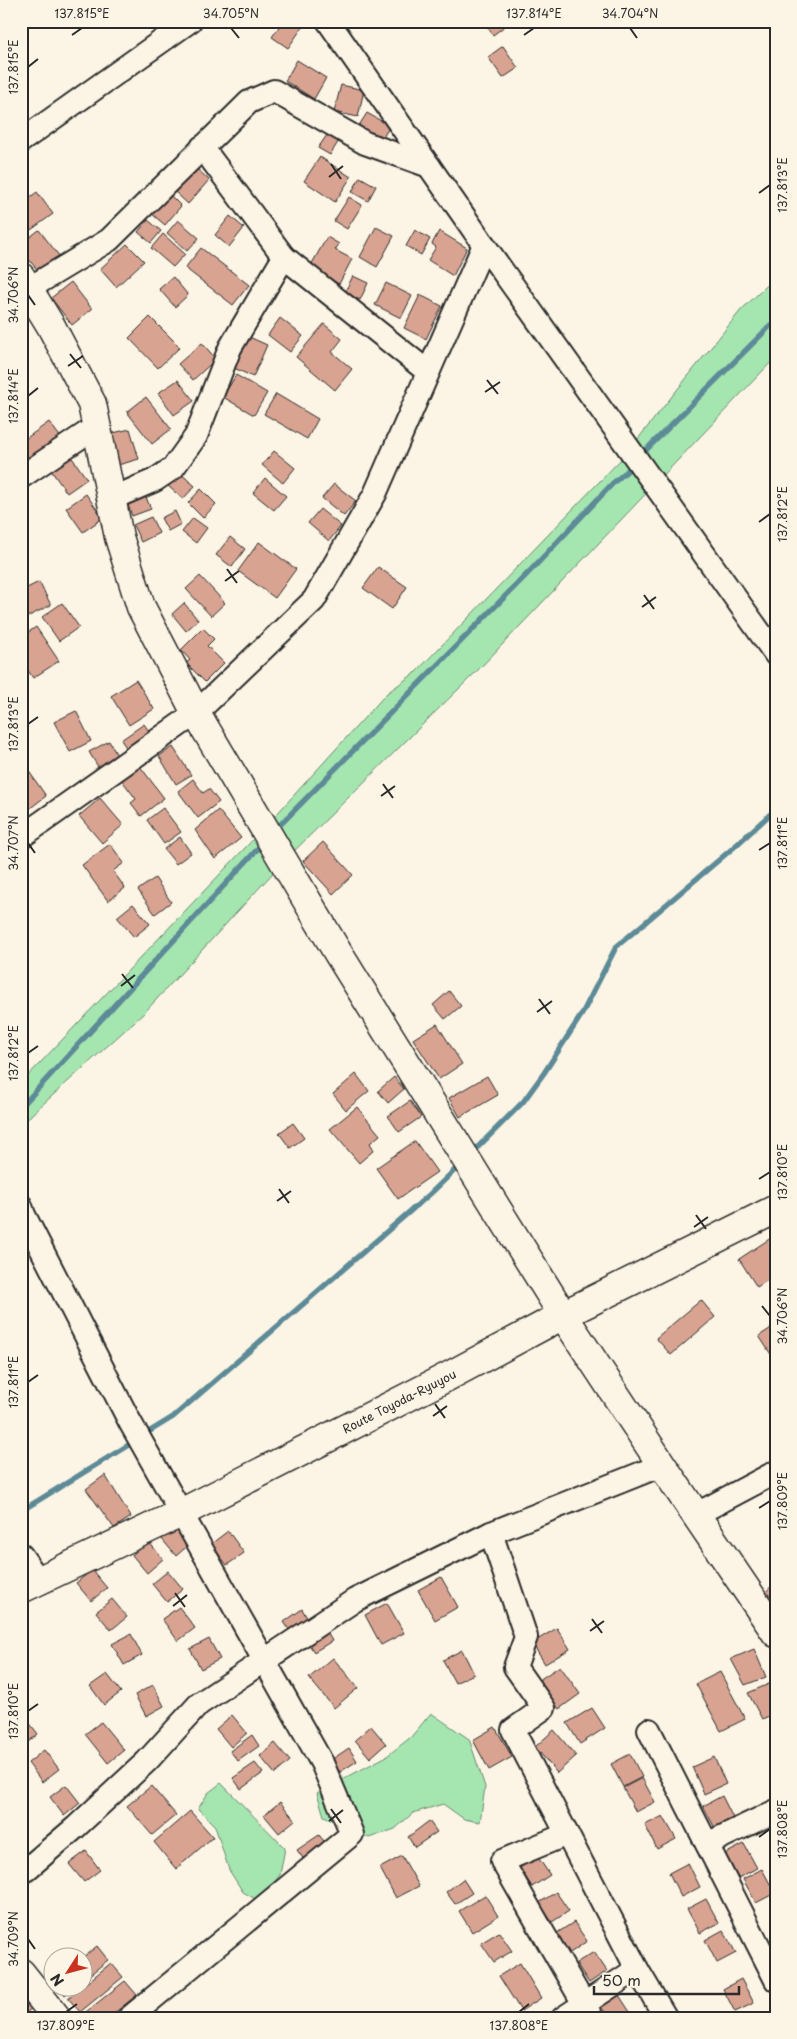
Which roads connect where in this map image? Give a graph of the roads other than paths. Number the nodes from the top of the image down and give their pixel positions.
1 (190, 21) edge
2 (328, 21) edge
3 (21, 141) edge
4 (202, 147) junction
5 (429, 166) junction
6 (484, 245) junction
7 (284, 257) junction
8 (25, 283) edge
9 (428, 372) junction
10 (97, 426) junction
11 (21, 477) edge
12 (111, 499) junction
13 (776, 655) edge
14 (196, 713) junction
15 (21, 837) edge
16 (21, 1206) edge
17 (776, 1209) edge
18 (563, 1315) junction
19 (662, 1465) junction
20 (776, 1472) edge
21 (181, 1513) junction
22 (697, 1514) junction
23 (492, 1533) junction
24 (21, 1554) edge
25 (30, 1585) edge
26 (776, 1633) edge
27 (265, 1659) junction
28 (650, 1730) dead end
29 (776, 1811) edge
30 (566, 1834) junction
31 (707, 1844) junction
32 (21, 1874) edge
33 (769, 1949) edge
34 (637, 1970) junction
35 (21, 1973) edge
36 (776, 1980) edge
37 (588, 2011) edge
38 (57, 2018) edge
39 (129, 2018) edge
40 (563, 2018) edge
41 (666, 2018) edge

1 - 3 street
2 - 5 street
4 - 5 street
4 - 7 street
4 - 8 street
5 - 6 street
6 - 9 street
6 - 13 street
7 - 9 street
7 - 12 street
8 - 10 street
9 - 14 street
10 - 11 street
10 - 12 street
12 - 14 street
14 - 15 street
14 - 18 street
16 - 21 street
17 - 18 street, Route Toyoda-Ryuyou
18 - 19 street
18 - 21 street, Route Toyoda-Ryuyou
19 - 22 street
19 - 23 street
20 - 22 street
21 - 25 street, Route Toyoda-Ryuyou
21 - 27 street
22 - 26 street
23 - 27 street
23 - 30 street
24 - 25 street
27 - 32 street
27 - 39 street
28 - 31 street
29 - 31 street
30 - 34 street
30 - 37 street
31 - 33 street
33 - 36 street
34 - 37 street
34 - 41 street
35 - 38 street
37 - 40 street

